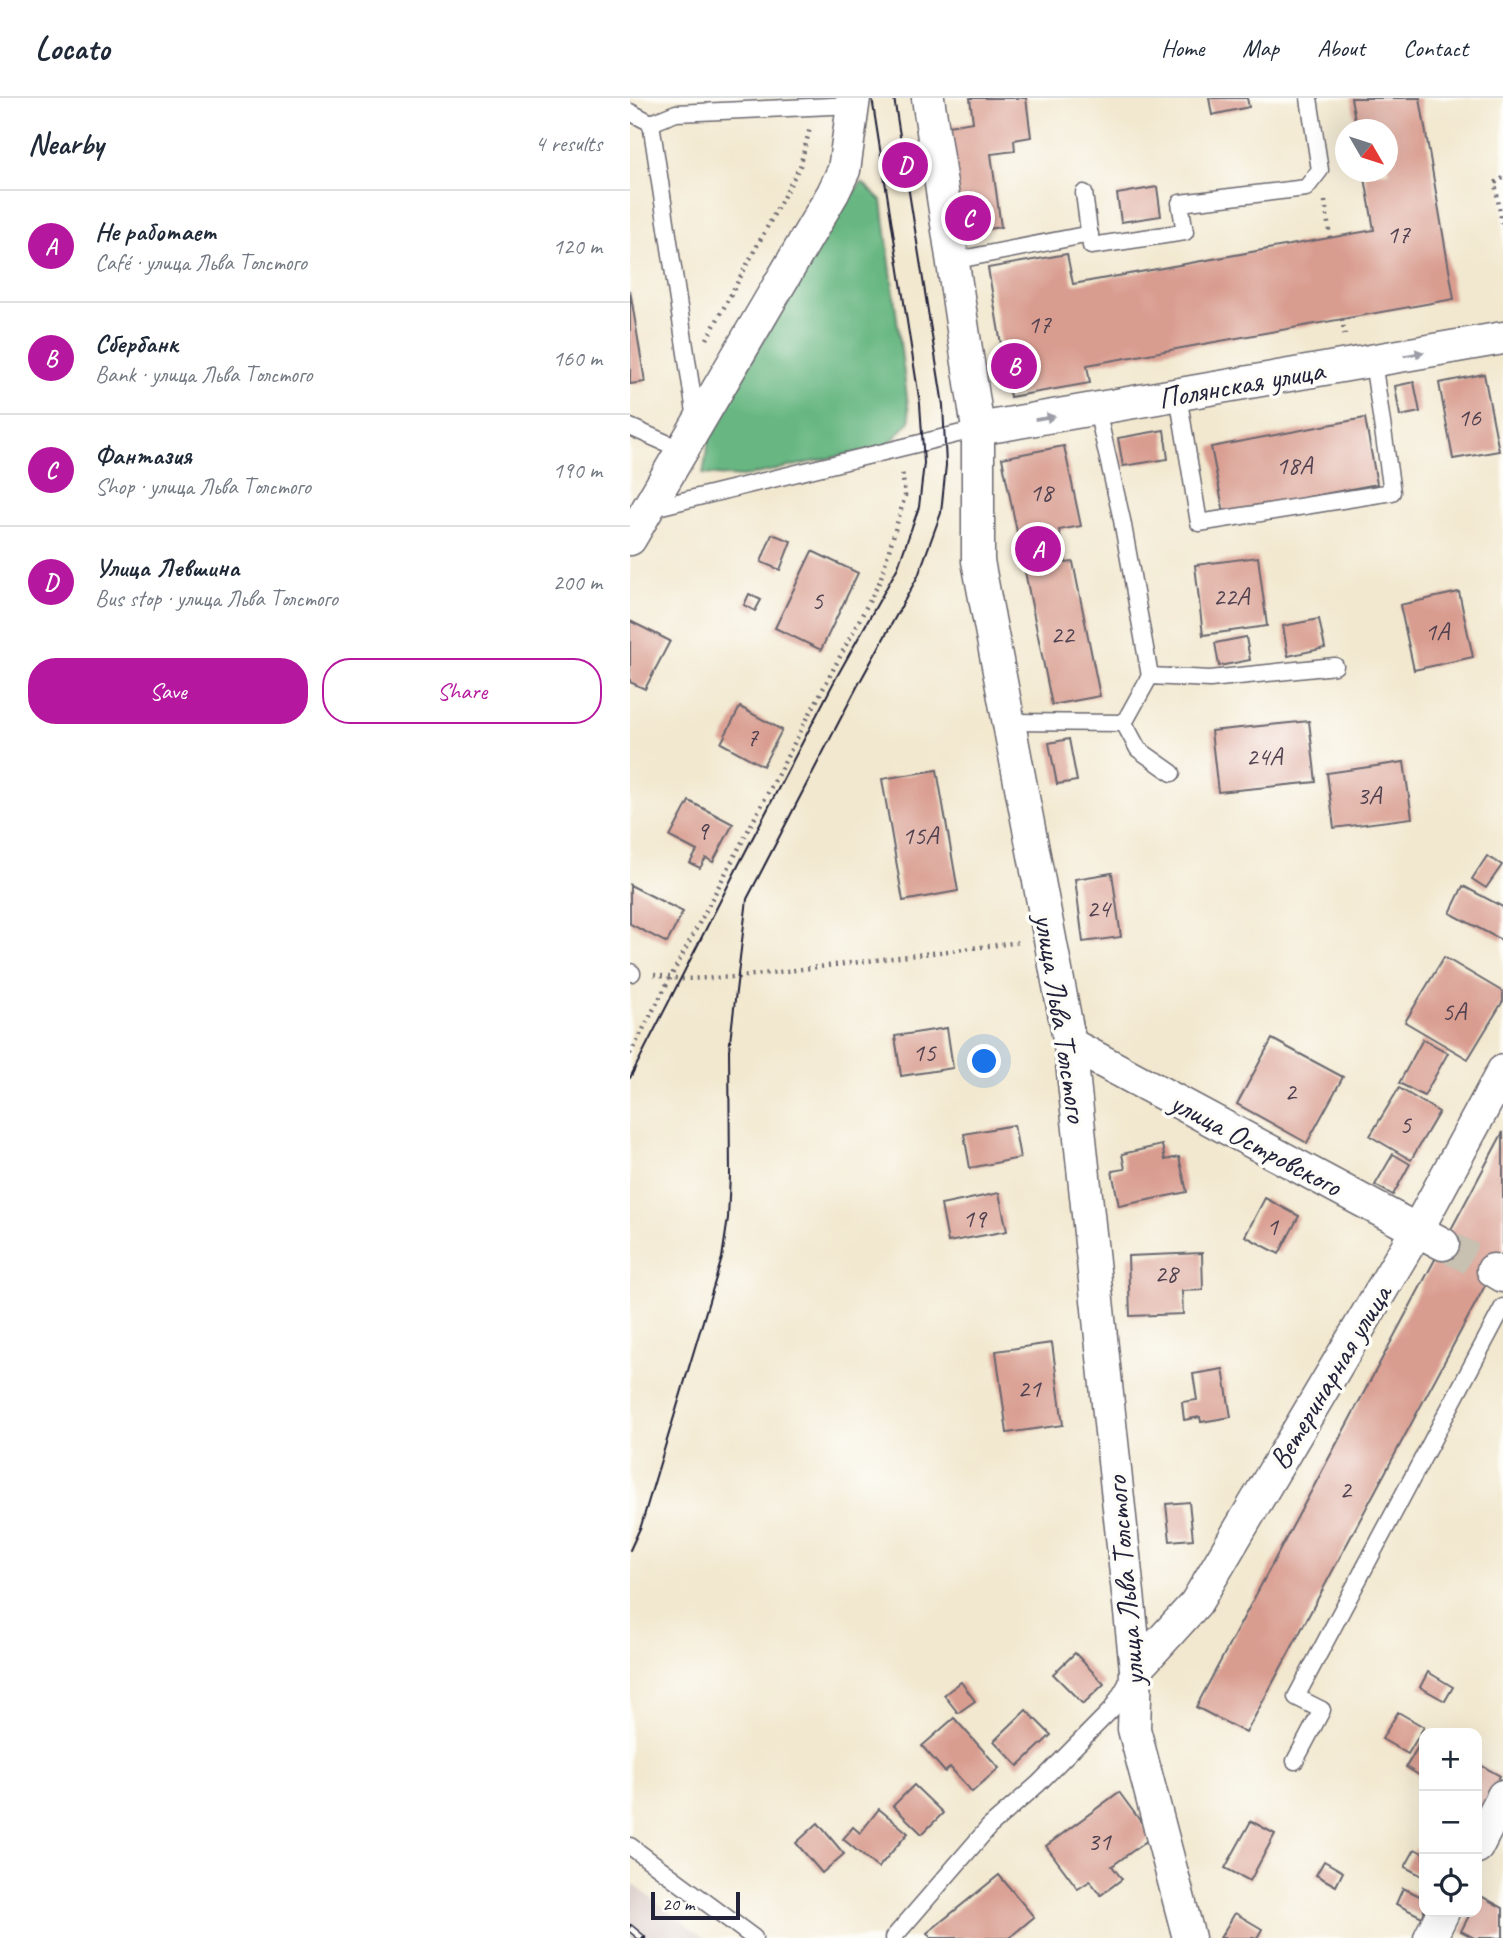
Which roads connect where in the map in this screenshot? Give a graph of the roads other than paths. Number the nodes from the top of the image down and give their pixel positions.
1 (928, 98) edge
2 (1309, 98) edge
3 (854, 102) edge
4 (630, 112) edge
5 (651, 123) junction
6 (1084, 193) dead end
7 (1090, 234) junction
8 (952, 261) junction
9 (1503, 338) edge
10 (1373, 362) junction
11 (1178, 395) junction
12 (1097, 410) junction
13 (630, 427) edge
14 (978, 429) junction
15 (689, 437) junction
16 (647, 510) junction
17 (630, 539) edge
18 (1335, 666) dead end
19 (1150, 676) junction
20 (1008, 722) junction
21 (1124, 723) junction
22 (1172, 773) dead end
23 (1070, 1044) junction
24 (1503, 1071) edge
25 (1430, 1237) junction
26 (1503, 1307) edge
27 (1136, 1669) junction
28 (1294, 1761) dead end
29 (1503, 1796) edge
30 (1482, 1837) edge
31 (630, 1846) edge
32 (1440, 1917) edge
33 (754, 1938) edge
34 (893, 1938) edge
35 (1189, 1938) edge
36 (1430, 1938) edge

1 - 8 street, улица Льва Толстого
2 - 7 lane
3 - 5 lane
3 - 15 street
4 - 5 lane
5 - 15 lane
6 - 7 lane
7 - 8 lane
8 - 14 street, улица Льва Толстого
10 -> 9 street, Полянская улица
10 - 11 street, Полянская улица
10 - 11 lane
11 - 12 street, Полянская улица
14 -> 12 street, Полянская улица
12 - 19 lane
13 - 15 lane
14 - 16 lane
14 - 20 street, улица Льва Толстого
15 - 16 street
16 - 17 street
18 - 19 lane
19 - 21 lane
20 - 21 lane
20 - 23 street, улица Льва Толстого
21 - 22 lane
23 - 25 street, улица Островского
23 - 27 street, улица Льва Толстого
24 - 25 street, Ветеринарная улица
25 - 27 street, Ветеринарная улица
26 - 28 lane
27 - 34 lane
27 - 35 street, улица Льва Толстого
29 - 30 street
31 - 33 lane
32 - 36 street

